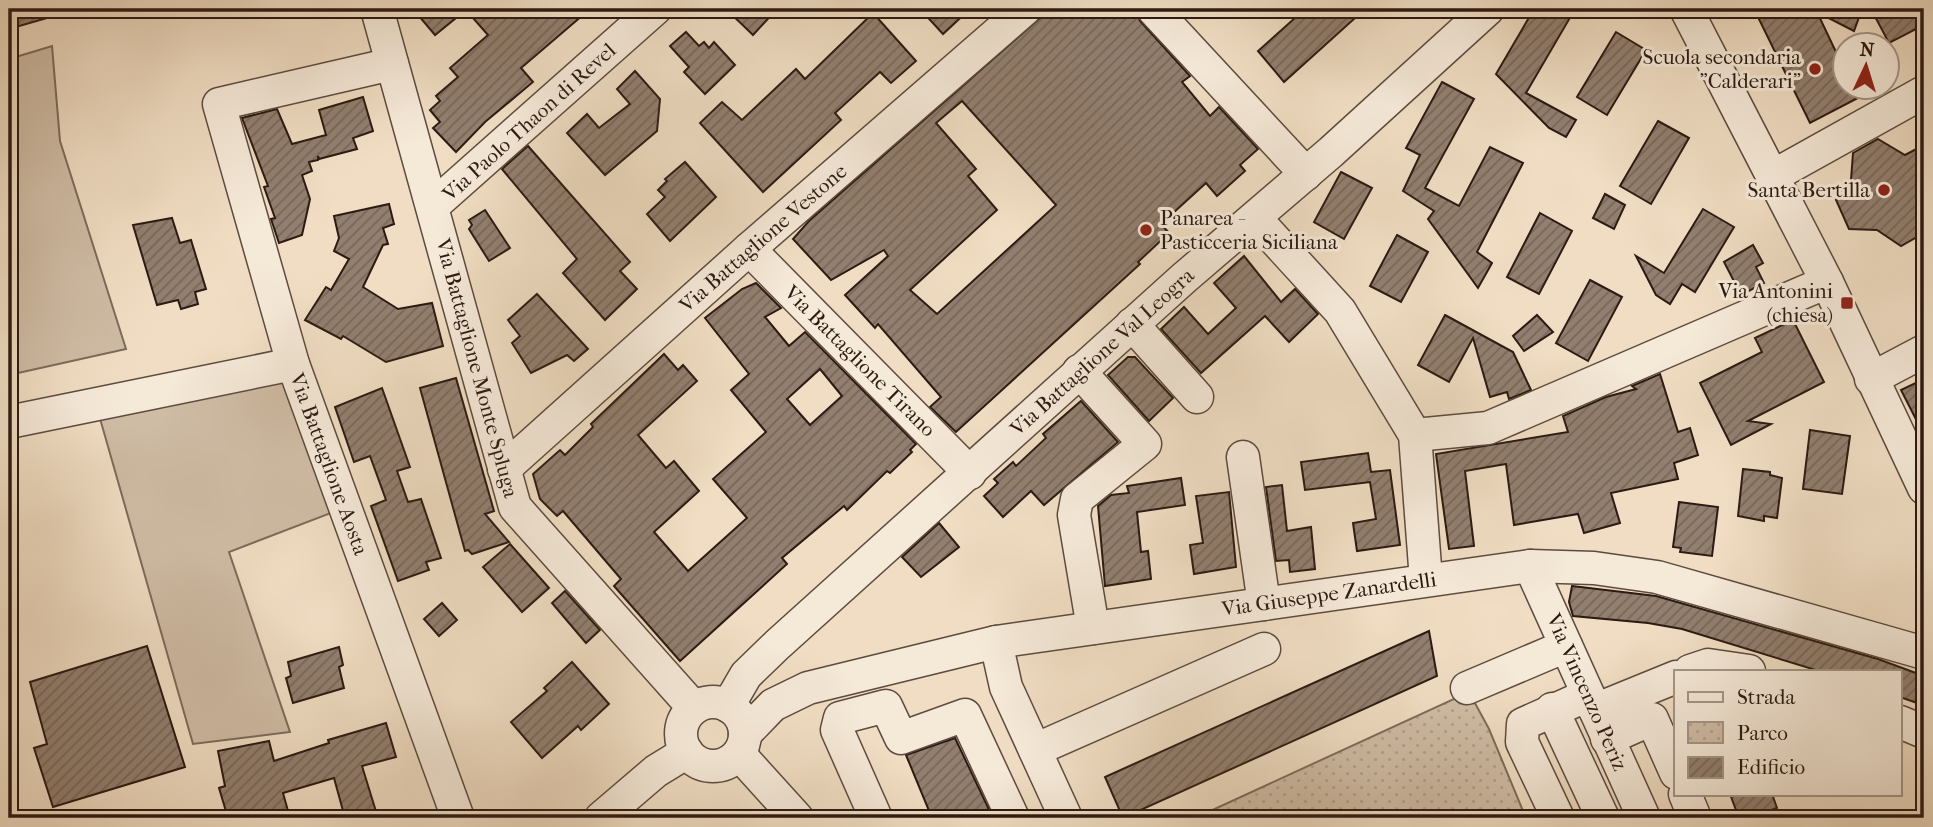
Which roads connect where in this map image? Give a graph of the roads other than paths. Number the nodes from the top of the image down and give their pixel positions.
1 (377, 9) edge
2 (655, 9) edge
3 (1025, 9) edge
4 (1153, 9) edge
5 (1488, 9) edge
6 (1686, 9) edge
7 (392, 64) junction
8 (1924, 92) edge
9 (1306, 174) junction
10 (1773, 176) junction
11 (433, 206) junction
12 (1255, 218) junction
13 (749, 249) junction
14 (1827, 282) junction
15 (1132, 324) junction
16 (1924, 351) edge
17 (293, 364) junction
18 (1079, 372) junction
19 (1871, 379) junction
20 (1197, 397) dead end
21 (9, 422) edge
22 (1415, 435) junction
23 (1243, 457) dead end
24 (504, 470) junction
25 (970, 473) junction
26 (1924, 488) edge
27 (1530, 566) junction
28 (1426, 580) junction
29 (1264, 604) junction
30 (1093, 628) junction
31 (996, 642) junction
32 (1566, 646) junction
33 (1264, 649) dead end
34 (1924, 653) edge
35 (1693, 670) edge
36 (1742, 670) edge
37 (1674, 678) edge
38 (1467, 688) dead end
39 (728, 706) junction
40 (694, 708) junction
41 (1552, 709) junction
42 (1596, 715) junction
43 (1902, 723) edge
44 (1924, 732) edge
45 (742, 744) junction
46 (1035, 750) junction
47 (687, 752) junction
48 (1674, 768) edge
49 (1686, 796) edge
50 (458, 818) edge
51 (601, 818) edge
52 (797, 818) edge
53 (876, 818) edge
54 (1013, 818) edge
55 (1066, 818) edge
56 (1558, 818) edge
57 (1604, 818) edge
58 (1644, 818) edge
59 (1695, 818) edge

1 - 7 street, Via Battaglione Monte Spluga
2 - 11 street, Via Paolo Thaon di Revel
3 - 13 street, Via Battaglione Vestone
4 - 9 street
5 - 9 street, Via Battaglione Val Leogra
6 - 10 street
7 - 11 street, Via Battaglione Monte Spluga
7 - 17 street, Via Battaglione Aosta
8 - 10 street
9 - 12 street, Via Battaglione Val Leogra
10 - 14 street
11 - 24 street, Via Battaglione Monte Spluga
12 - 15 street, Via Battaglione Val Leogra
12 - 22 street
13 - 24 street, Via Battaglione Vestone
13 - 25 street, Via Battaglione Tirano
14 - 19 street
14 - 22 street
15 - 18 street, Via Battaglione Val Leogra
15 - 20 street
16 - 19 street
17 - 21 street
17 - 50 street, Via Battaglione Aosta
18 - 25 street, Via Battaglione Val Leogra
18 - 30 street
19 - 26 street
22 - 28 street
23 - 29 street
24 - 40 street, Via Battaglione Monte Spluga
25 - 39 street, Via Battaglione Val Leogra
27 - 28 street, Via Giuseppe Zanardelli
27 - 32 street, Via Vincenzo Periz
27 - 34 street, Via Giuseppe Zanardelli
28 - 29 street, Via Giuseppe Zanardelli
29 - 30 street, Via Giuseppe Zanardelli
30 - 31 street, Via Giuseppe Zanardelli
31 - 45 street, Via Giuseppe Zanardelli
31 - 46 street
32 - 38 street
32 - 42 street, Via Vincenzo Periz
33 - 46 street
35 - 36 street
37 - 42 street
39 - 40 street
39 - 45 street
40 - 47 street
41 - 42 street
41 - 56 street
41 - 57 street
42 - 48 street
42 - 58 street, Via Vincenzo Periz
43 - 44 street
45 - 47 street
45 - 52 street
46 - 55 street
47 - 51 street
49 - 59 street
53 - 54 street

